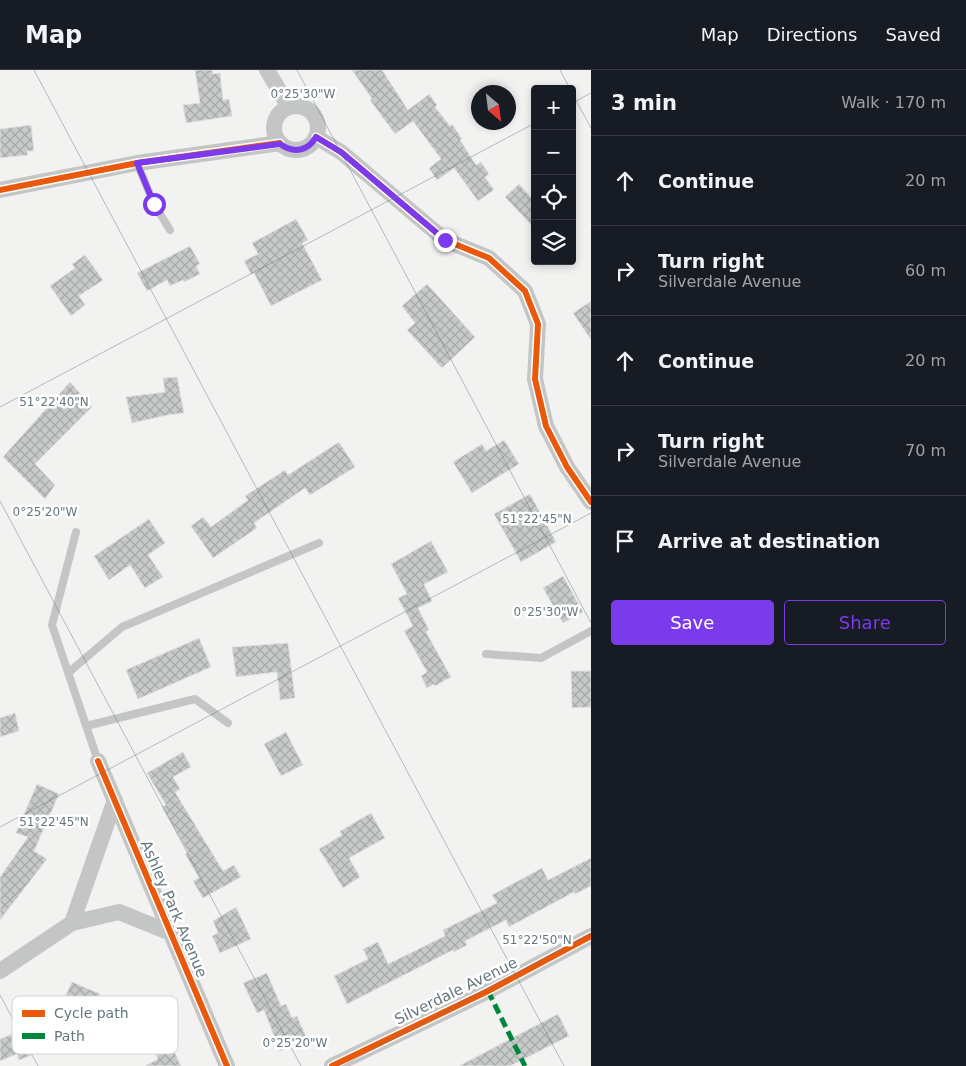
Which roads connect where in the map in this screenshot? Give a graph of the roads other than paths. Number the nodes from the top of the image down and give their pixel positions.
1 (267, 70) edge
2 (289, 107) junction
3 (316, 137) junction
4 (280, 144) junction
5 (137, 163) junction
6 (0, 190) edge
7 (170, 230) dead end
8 (591, 502) edge
9 (76, 532) dead end
10 (319, 542) dead end
11 (591, 631) edge
12 (486, 654) dead end
13 (68, 673) junction
14 (228, 723) dead end
15 (86, 726) junction
16 (98, 761) joint
17 (115, 800) junction
18 (72, 924) junction
19 (171, 932) junction
20 (591, 936) edge
21 (0, 971) edge
22 (227, 1066) edge
23 (332, 1066) edge

1 - 2 street
2 - 3 street
2 - 4 street
3 - 4 street
3 - 8 street
4 - 5 street
5 - 6 street
5 - 7 lane
9 - 13 lane
10 - 13 lane
11 - 12 lane
13 - 15 lane
14 - 15 lane
15 - 16 lane
16 - 17 street, Ashley Park Avenue
17 - 18 street
17 - 19 street, Ashley Park Avenue
18 - 19 street, Ashley Park Avenue
18 - 21 street, Ashley Park Avenue
19 - 22 street, Ashley Park Avenue
20 - 23 street, Silverdale Avenue

